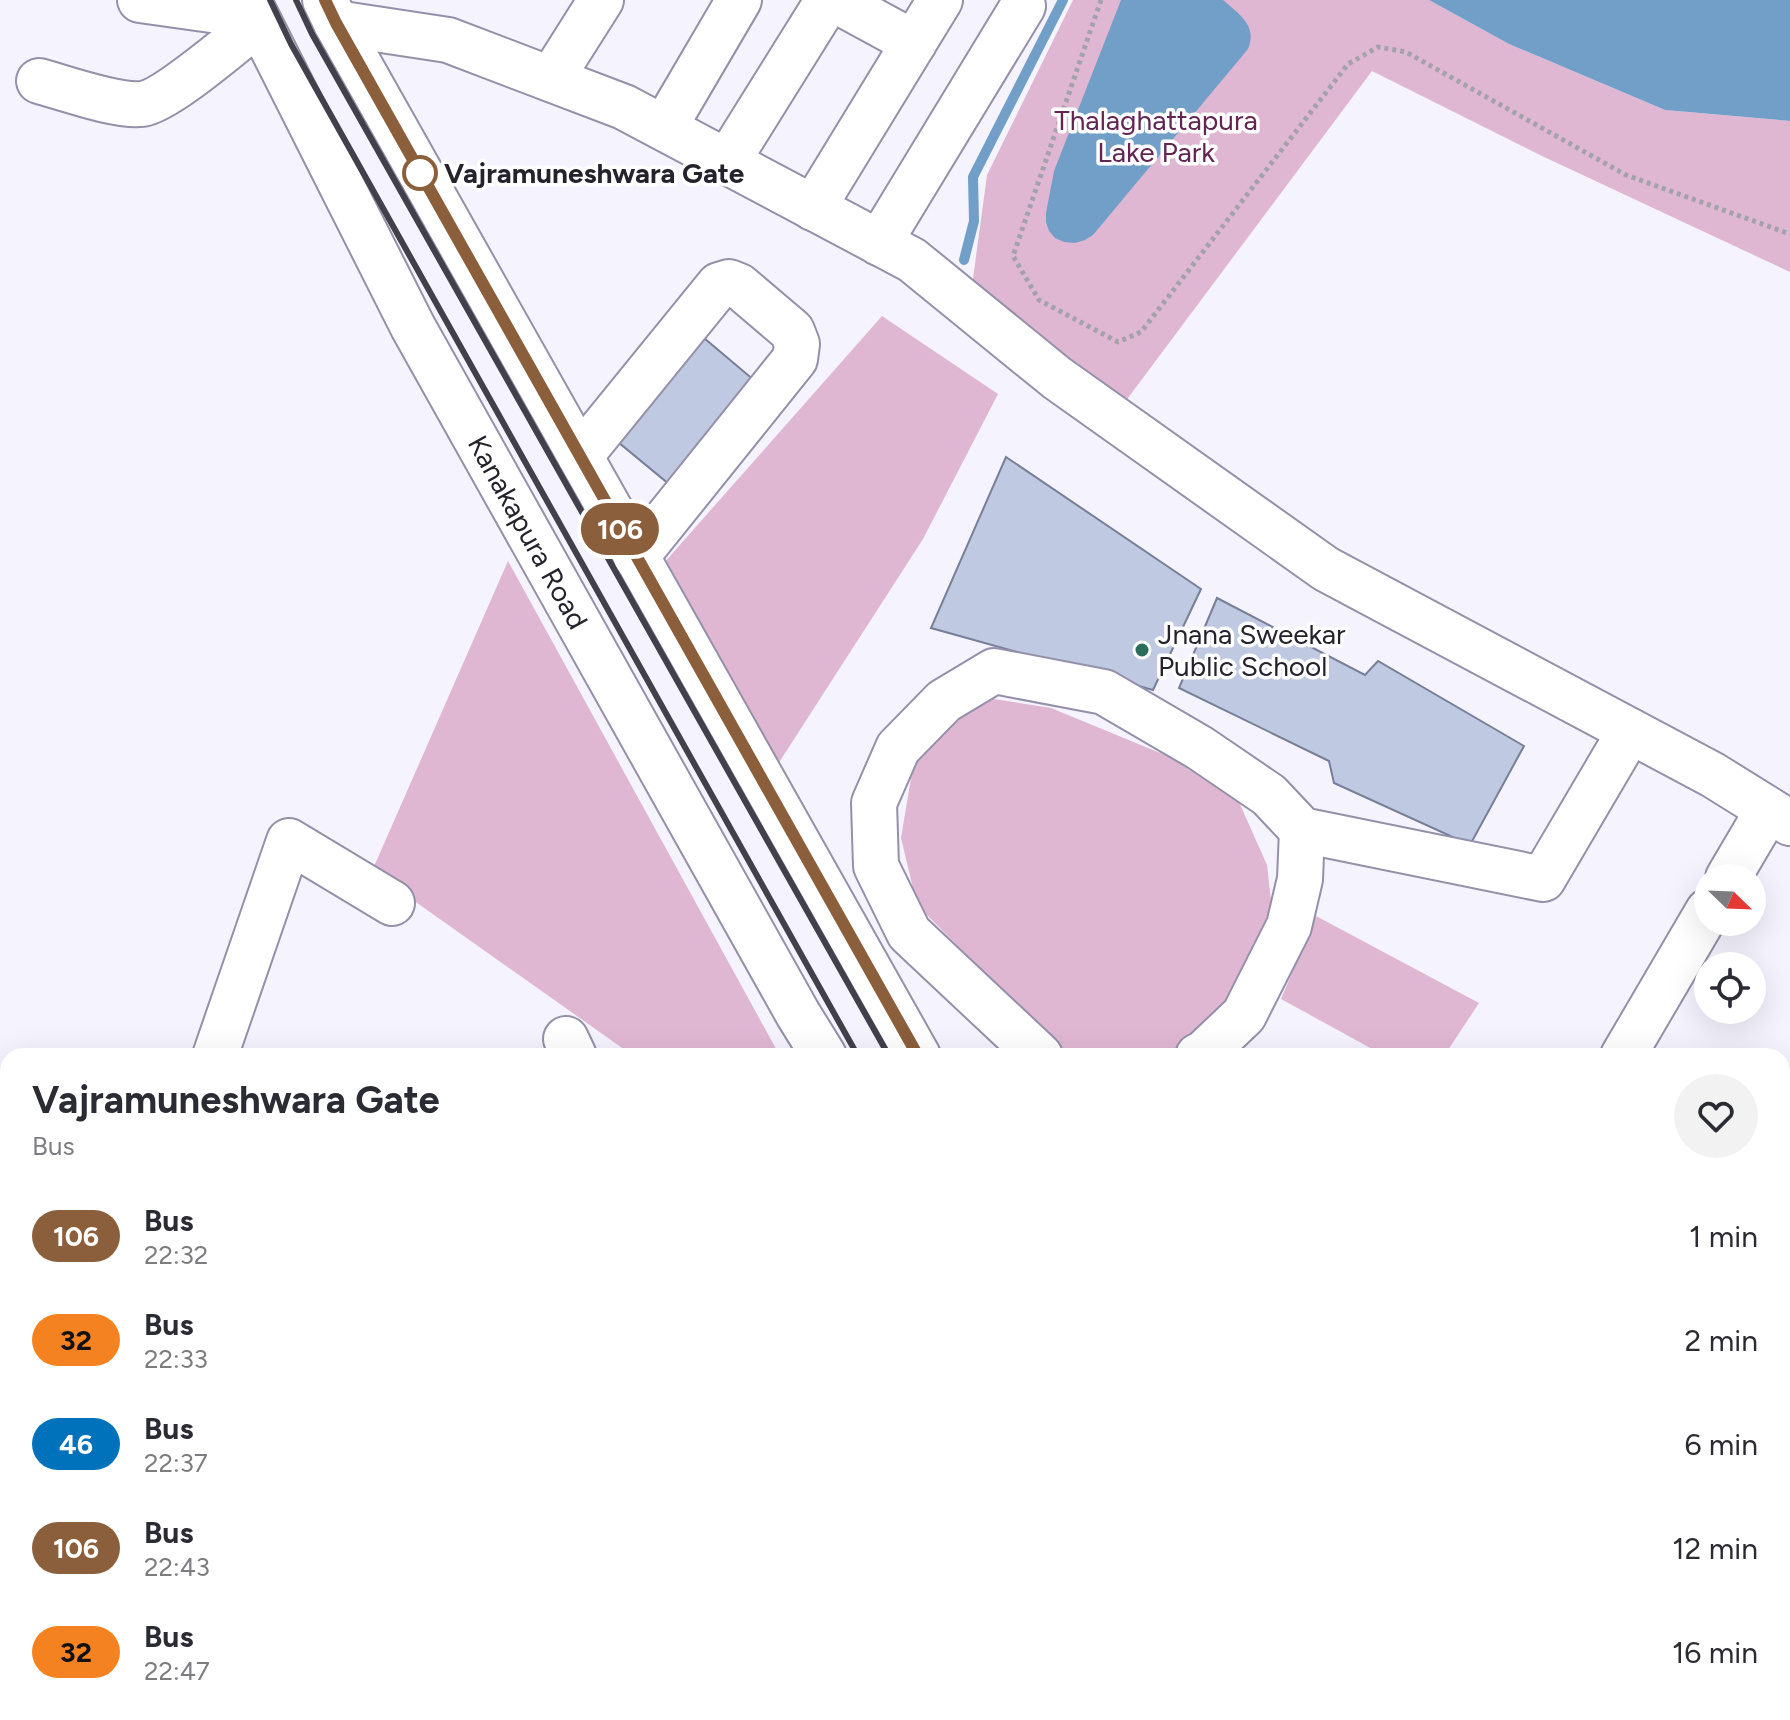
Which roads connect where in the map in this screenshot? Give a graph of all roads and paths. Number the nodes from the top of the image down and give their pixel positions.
1 (140, 0) edge
2 (601, 0) edge
3 (739, 0) edge
4 (828, 0) edge
5 (835, 0) edge
6 (940, 0) edge
7 (1101, 0) edge
8 (1023, 6) dead end
9 (330, 12) edge
10 (253, 13) edge
11 (914, 43) junction
12 (551, 79) junction
13 (39, 81) dead end
14 (664, 128) junction
15 (727, 162) junction
16 (813, 208) junction
17 (1790, 234) edge
18 (879, 243) junction
19 (580, 456) junction
20 (636, 557) junction
21 (1630, 731) junction
22 (1779, 816) edge
23 (1302, 830) junction
24 (1740, 864) edge
25 (392, 903) dead end
26 (1694, 935) edge
27 (218, 1048) edge
28 (819, 1048) edge
29 (913, 1048) edge
30 (1031, 1048) edge
31 (1209, 1048) edge
32 (1628, 1048) edge

1 - 10 main road
2 - 12 main road
3 - 14 main road
4 - 15 main road
5 - 11 main road
6 - 11 main road
7 - 17 path
8 - 18 main road
9 - 12 main road
9 - 19 main road
10 - 13 main road
10 - 28 main road, Kanakapura Road
11 - 16 main road
12 - 14 main road
14 - 15 main road
15 - 16 main road
16 - 18 main road
18 - 21 main road
19 - 20 main road
19 - 20 main road
20 - 29 main road
21 - 22 main road
21 - 23 main road
22 - 24 main road
23 - 30 main road
23 - 31 main road
25 - 27 main road
26 - 32 main road

